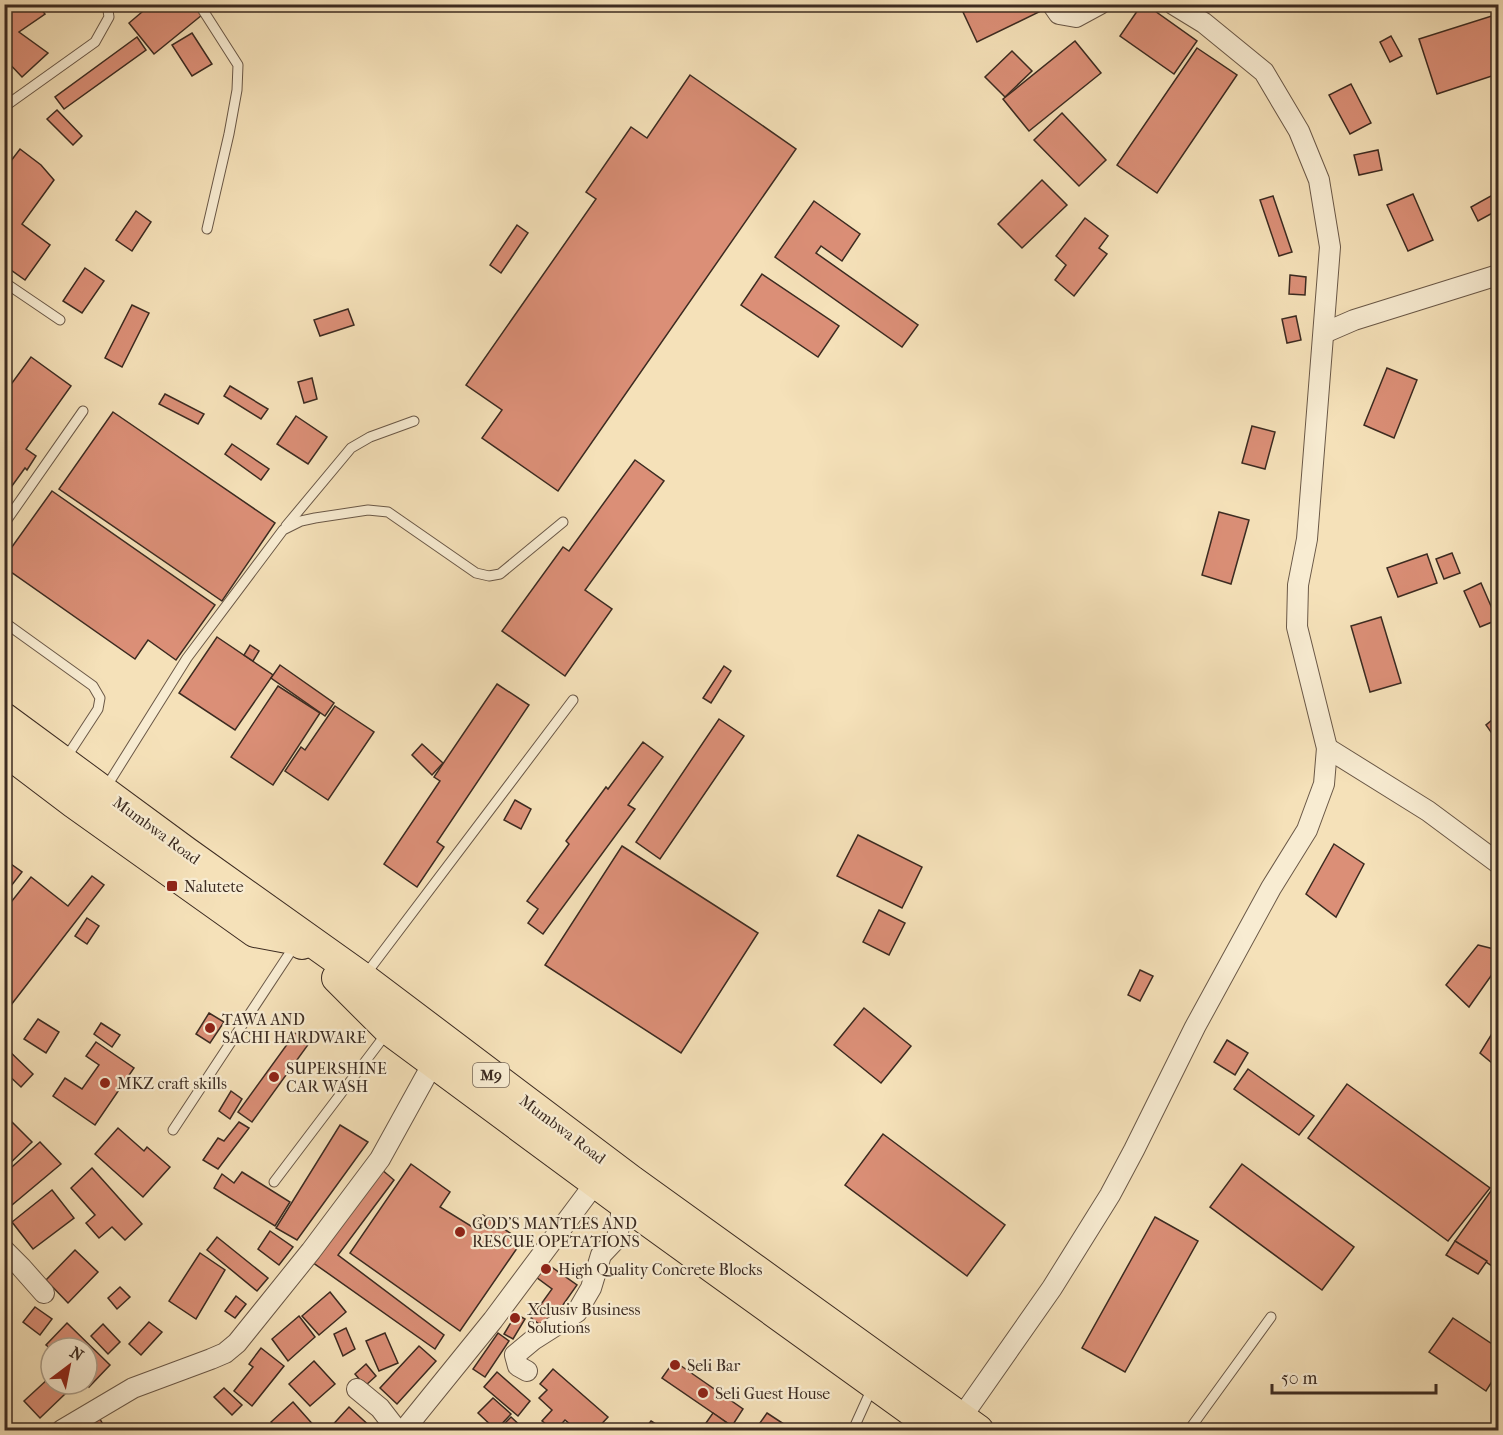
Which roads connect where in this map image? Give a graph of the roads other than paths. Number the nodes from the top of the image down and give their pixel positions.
1 (107, 4) edge
2 (199, 4) edge
3 (1052, 4) edge
4 (1100, 4) edge
5 (1173, 4) edge
6 (4, 107) edge
7 (207, 229) dead end
8 (1498, 275) edge
9 (4, 282) edge
10 (60, 320) dead end
11 (1324, 333) junction
12 (83, 411) dead end
13 (414, 421) dead end
14 (563, 522) dead end
15 (4, 524) edge
16 (283, 530) junction
17 (4, 622) edge
18 (573, 700) dead end
19 (4, 718) edge
20 (1327, 748) junction
21 (4, 750) edge
22 (64, 761) junction
23 (104, 791) junction
24 (1498, 863) edge
25 (298, 940) junction
26 (363, 978) junction
27 (389, 1030) junction
28 (433, 1063) junction
29 (173, 1130) dead end
30 (274, 1182) dead end
31 (596, 1182) junction
32 (623, 1203) junction
33 (4, 1250) edge
34 (44, 1293) dead end
35 (1271, 1317) dead end
36 (527, 1371) dead end
37 (874, 1384) junction
38 (357, 1389) dead end
39 (959, 1426) edge
40 (62, 1431) edge
41 (397, 1431) edge
42 (404, 1431) edge
43 (854, 1431) edge
44 (1189, 1431) edge

1 - 6 lane
2 - 7 lane
3 - 4 street
5 - 11 street
8 - 11 street
9 - 10 lane
11 - 20 street
12 - 15 lane
13 - 16 lane
14 - 16 lane
16 - 23 lane
17 - 22 lane
18 - 26 lane
19 - 22 main road, Mumbwa Road / M9
20 - 24 street
20 - 39 street
21 - 25 main road, Mumbwa Road
22 - 23 main road, Mumbwa Road / M9
23 - 26 main road, Mumbwa Road / M9
25 - 27 main road, Mumbwa Road / M9
25 - 29 lane
26 - 39 main road, Mumbwa Road / M9
27 - 28 main road, Mumbwa Road / M9
27 - 30 lane
28 - 31 main road, Mumbwa Road / M9
28 - 40 street
31 - 32 main road, Mumbwa Road / M9
31 - 42 street
32 - 36 street
32 - 37 main road, Mumbwa Road / M9
33 - 34 street
35 - 44 lane
37 - 39 main road, Mumbwa Road / M9
37 - 43 lane
38 - 41 street

